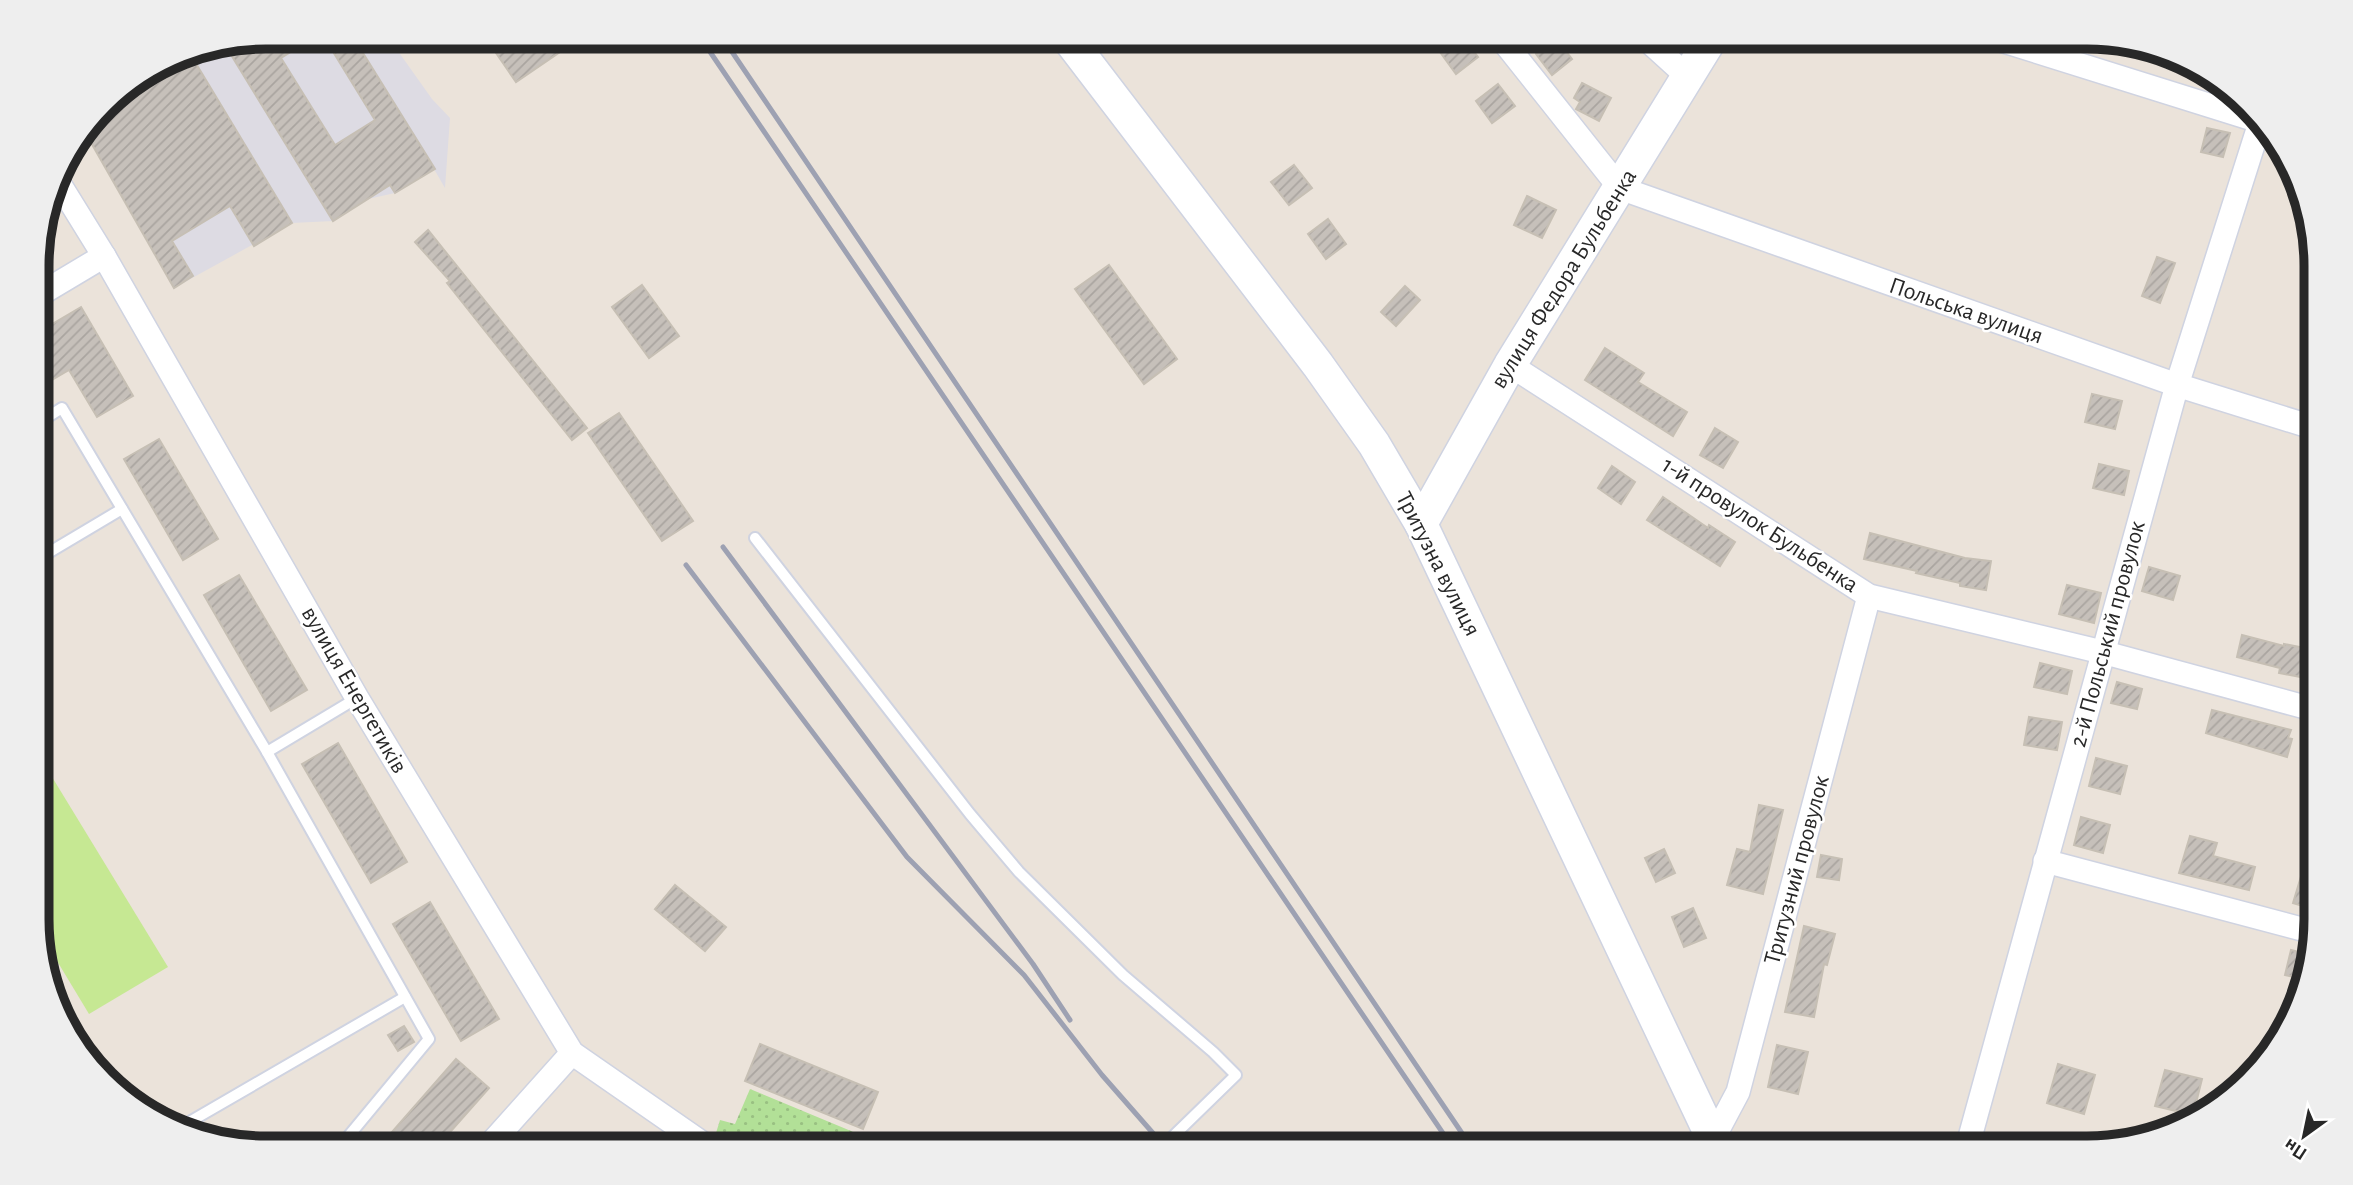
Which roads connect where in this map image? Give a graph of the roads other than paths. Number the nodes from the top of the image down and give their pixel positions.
1 (1076, 49) edge
2 (1510, 49) edge
3 (1657, 49) edge
4 (1705, 49) edge
5 (2029, 49) edge
6 (1688, 77) junction
7 (2243, 116) edge
8 (2257, 132) edge
9 (1620, 188) junction
10 (63, 190) edge
11 (104, 256) junction
12 (49, 289) edge
13 (1510, 365) junction
14 (2176, 385) junction
15 (49, 416) edge
16 (2304, 425) edge
17 (122, 509) junction
18 (1421, 524) junction
19 (755, 538) dead end
20 (49, 552) edge
21 (1869, 596) junction
22 (2102, 652) junction
23 (357, 698) junction
24 (2304, 707) edge
25 (267, 752) junction
26 (2045, 861) junction
27 (2304, 930) edge
28 (405, 997) junction
29 (572, 1052) junction
30 (190, 1121) edge
31 (349, 1136) edge
32 (498, 1136) edge
33 (692, 1136) edge
34 (1173, 1136) edge
35 (1711, 1136) edge
36 (1719, 1136) edge
37 (1970, 1136) edge

1 - 18 street, Тритузна вулиця
2 - 9 street
3 - 6 street
4 - 6 street, вулиця Федора Бульбенка
5 - 7 street
6 - 9 street, вулиця Федора Бульбенка
8 - 14 street, 2-й Польський провулок
9 - 13 street, вулиця Федора Бульбенка
9 - 14 street, Польська вулиця
10 - 11 street, вулиця Енергетиків
11 - 12 street
11 - 23 street, вулиця Енергетиків
13 - 18 street, вулиця Федора Бульбенка
13 - 21 street, 1-й провулок Бульбенка
14 - 16 street, Польська вулиця
14 - 22 street, 2-й Польський провулок
15 - 17 lane
17 - 20 lane
17 - 25 lane
18 - 35 street, Тритузна вулиця
19 - 34 lane
21 - 22 street, 1-й провулок Бульбенка
21 - 36 street, Тритузний провулок
22 - 24 street, 1-й провулок Бульбенка
22 - 26 street, 2-й Польський провулок
23 - 25 lane
23 - 29 street, вулиця Енергетиків
25 - 28 lane
26 - 27 street
26 - 37 street, 2-й Польський провулок
28 - 30 lane
28 - 31 lane
29 - 32 street
29 - 33 street, вулиця Енергетиків

